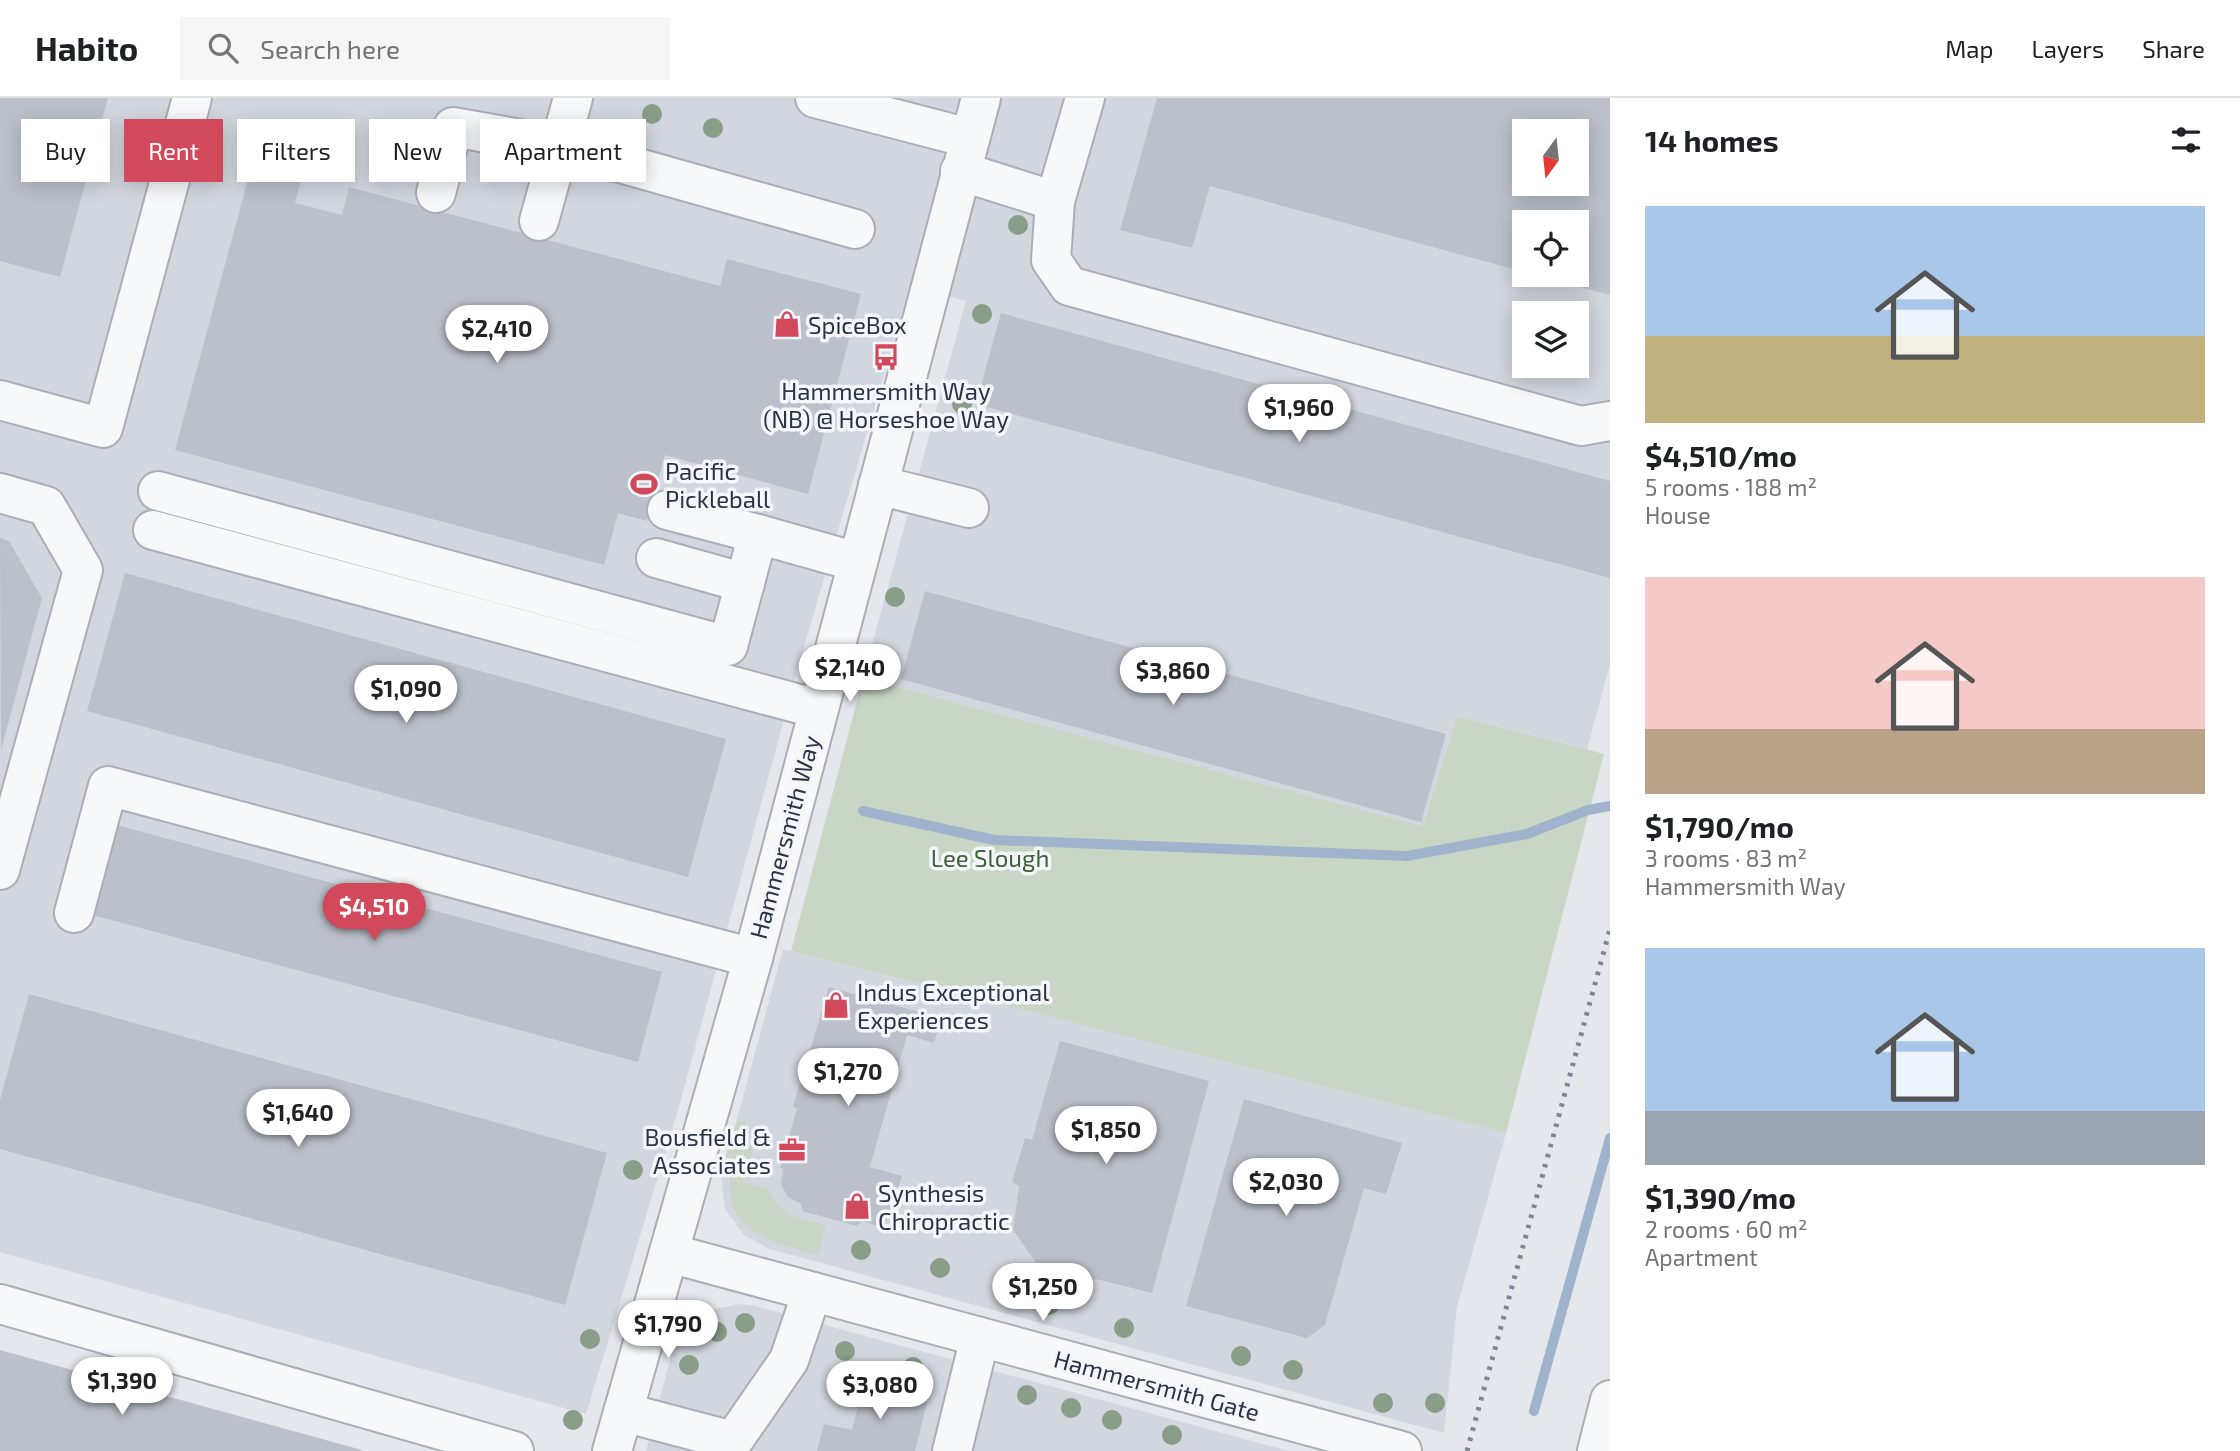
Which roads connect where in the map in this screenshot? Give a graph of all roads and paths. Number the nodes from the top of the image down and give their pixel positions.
1 (192, 98) edge
2 (573, 98) edge
3 (815, 98) edge
4 (981, 98) edge
5 (1085, 98) edge
6 (567, 119) edge
7 (480, 132) edge
8 (965, 155) junction
9 (646, 170) edge
10 (550, 182) edge
11 (436, 192) dead end
12 (1055, 201) junction
13 (539, 221) dead end
14 (855, 229) dead end
15 (0, 400) edge
16 (1610, 421) edge
17 (878, 485) junction
18 (158, 491) dead end
19 (0, 493) edge
20 (970, 508) dead end
21 (667, 510) dead end
22 (153, 530) dead end
23 (758, 534) junction
24 (656, 558) dead end
25 (857, 562) junction
26 (745, 583) junction
27 (818, 709) junction
28 (0, 870) edge
29 (74, 913) dead end
30 (752, 958) junction
31 (669, 1253) junction
32 (812, 1292) junction
33 (0, 1304) edge
34 (980, 1337) junction
35 (1610, 1400) edge
36 (623, 1412) junction
37 (732, 1446) edge
38 (514, 1451) edge
39 (612, 1451) edge
40 (952, 1451) edge
41 (1402, 1451) edge
42 (1597, 1451) edge

1 - 15 street
2 - 6 street
3 - 8 street
4 - 8 street, Hammersmith Way
5 - 12 street
7 - 11 street
8 - 12 street
8 - 17 street, Hammersmith Way
9 - 14 street
10 - 13 street
12 - 16 street
17 - 20 street
17 - 25 street, Hammersmith Way
18 - 26 street
19 - 28 street
21 - 23 street
22 - 27 street
23 - 25 street
23 - 26 street
24 - 26 street
25 - 27 street, Hammersmith Way
27 - 30 street, Hammersmith Way
29 - 30 street
30 - 31 street, Hammersmith Way
31 - 32 street, Hammersmith Gate
31 - 36 street, Hammersmith Way
32 - 34 street, Hammersmith Gate
32 - 37 street
33 - 38 street
34 - 40 street
34 - 41 street, Hammersmith Gate
35 - 42 street
36 - 37 street
36 - 39 street, Hammersmith Way

